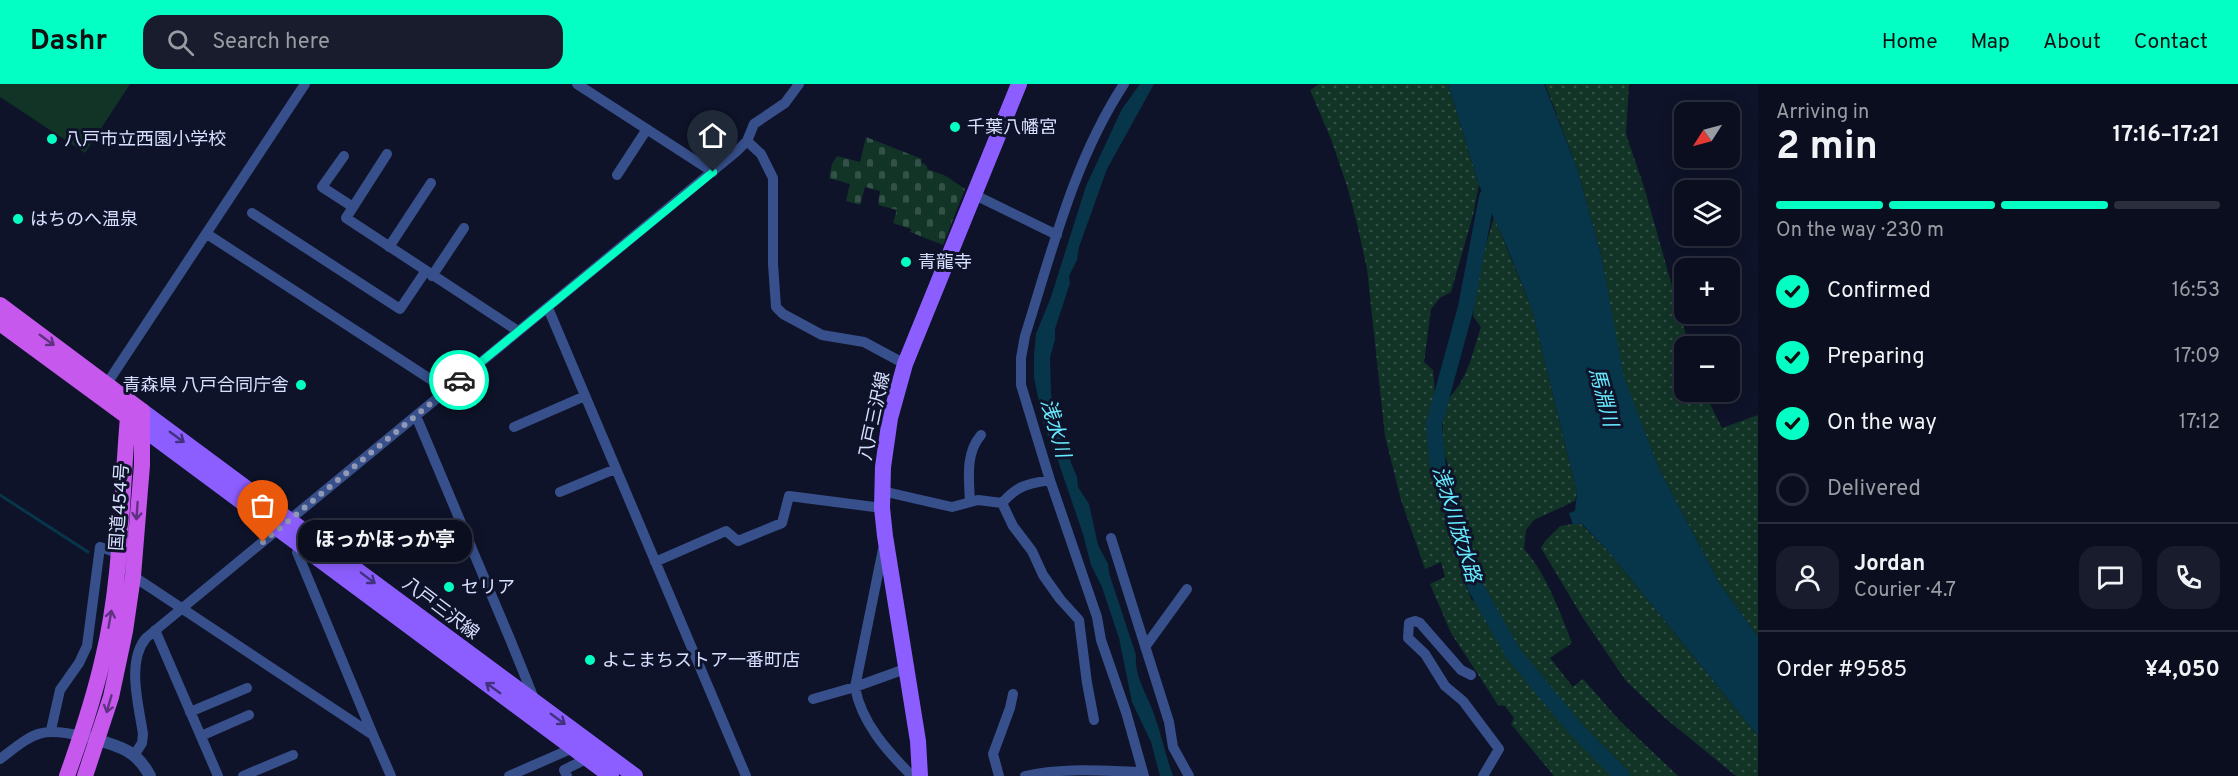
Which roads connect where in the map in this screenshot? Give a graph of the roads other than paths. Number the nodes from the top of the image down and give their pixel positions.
1 (305, 84) edge
2 (577, 84) edge
3 (799, 84) edge
4 (1019, 84) edge
5 (1124, 84) edge
6 (647, 129) junction
7 (747, 141) junction
8 (387, 154) dead end
9 (344, 156) dead end
10 (713, 172) junction
11 (617, 175) dead end
12 (431, 183) dead end
13 (975, 195) junction
14 (353, 207) junction
15 (252, 213) dead end
16 (464, 228) dead end
17 (207, 234) junction
18 (1057, 235) junction
19 (389, 247) junction
20 (429, 274) junction
21 (0, 305) edge
22 (548, 308) junction
23 (0, 323) edge
24 (518, 331) junction
25 (905, 364) junction
26 (102, 390) junction
27 (447, 390) junction
28 (585, 396) junction
29 (135, 414) junction
30 (416, 416) junction
31 (514, 427) dead end
32 (143, 429) junction
33 (981, 435) dead end
34 (615, 469) junction
35 (1050, 480) junction
36 (882, 491) junction
37 (560, 492) dead end
38 (970, 502) junction
39 (1002, 503) junction
40 (882, 508) junction
41 (285, 524) junction
42 (885, 536) junction
43 (1111, 538) dead end
44 (300, 544) junction
45 (118, 553) junction
46 (655, 562) junction
47 (133, 576) junction
48 (1187, 589) dead end
49 (183, 608) junction
50 (154, 630) junction
51 (1145, 647) junction
52 (905, 669) junction
53 (1471, 675) dead end
54 (855, 687) junction
55 (247, 688) dead end
56 (1013, 694) dead end
57 (813, 699) dead end
58 (535, 703) junction
59 (190, 712) junction
60 (249, 715) dead end
61 (1094, 720) dead end
62 (51, 730) junction
63 (373, 735) junction
64 (81, 736) junction
65 (201, 736) junction
66 (98, 740) junction
67 (573, 748) junction
68 (135, 754) junction
69 (293, 755) dead end
70 (588, 758) junction
71 (0, 759) edge
72 (1088, 773) edge
73 (1144, 774) edge
74 (67, 776) edge
75 (84, 776) edge
76 (150, 776) edge
77 (218, 776) edge
78 (243, 776) edge
79 (391, 776) edge
80 (509, 776) edge
81 (567, 776) edge
82 (611, 776) edge
83 (635, 776) edge
84 (746, 776) edge
85 (912, 776) edge
86 (920, 776) edge
87 (999, 776) edge
88 (1024, 776) edge
89 (1189, 776) edge
90 (1483, 776) edge

1 - 17 street
2 - 6 street
3 - 7 street
4 - 13 main road, 八戸三沢線
5 - 18 street
6 - 10 street
6 - 11 street
7 - 10 street
7 - 25 street
8 - 14 street
9 - 14 street
10 - 22 street
12 - 19 street
13 - 18 street
13 - 25 main road, 八戸三沢線
14 - 19 street
15 - 20 street
16 - 20 street
17 - 26 street
17 - 27 street
18 - 35 street
19 - 20 street
20 - 24 street
21 -> 26 highway
22 - 24 street
22 - 28 street
23 - 26 highway
24 - 27 street
25 - 36 main road, 八戸三沢線
26 - 29 highway
27 - 30 street
28 - 31 street
28 - 34 street
29 - 32 main road, 八戸三沢線
29 -> 41 main road, 八戸三沢線
29 - 45 highway, 国道454号
30 - 41 street
30 - 58 street
32 - 41 main road, 八戸三沢線
32 -> 47 highway, 国道454号
33 - 38 street
34 - 37 street
34 - 46 street
35 - 39 street
35 - 73 street
36 - 38 street
36 - 40 main road, 八戸三沢線
38 - 39 street
39 - 61 street
40 - 42 main road, 八戸三沢線
40 - 46 street
41 - 44 main road, 八戸三沢線
41 - 49 street
41 -> 58 main road, 八戸三沢線
42 - 52 main road, 八戸三沢線
42 - 54 street
43 - 51 street
44 - 63 street
67 -> 44 main road, 八戸三沢線
45 - 62 street
64 -> 45 highway, 国道454号
46 - 84 street
47 - 49 street
47 -> 66 highway, 国道454号
48 - 51 street
49 - 50 street
49 - 63 street
50 - 59 street
50 - 68 street
51 - 89 street
52 - 54 street
52 - 86 main road, 八戸三沢線
53 - 90 street
54 - 57 street
54 - 85 street
55 - 59 street
56 - 87 street
58 -> 83 main road, 八戸三沢線
59 - 65 street
60 - 65 street
62 - 64 street
62 - 71 street
63 - 79 street
64 - 66 street
64 - 74 highway, 国道454号
65 - 77 street
66 - 68 street
66 - 75 highway, 国道454号
67 - 70 main road, 八戸三沢線
67 - 80 street
68 - 76 street
69 - 78 street
70 - 81 street
70 - 82 main road, 八戸三沢線
72 - 73 street
72 - 88 street

